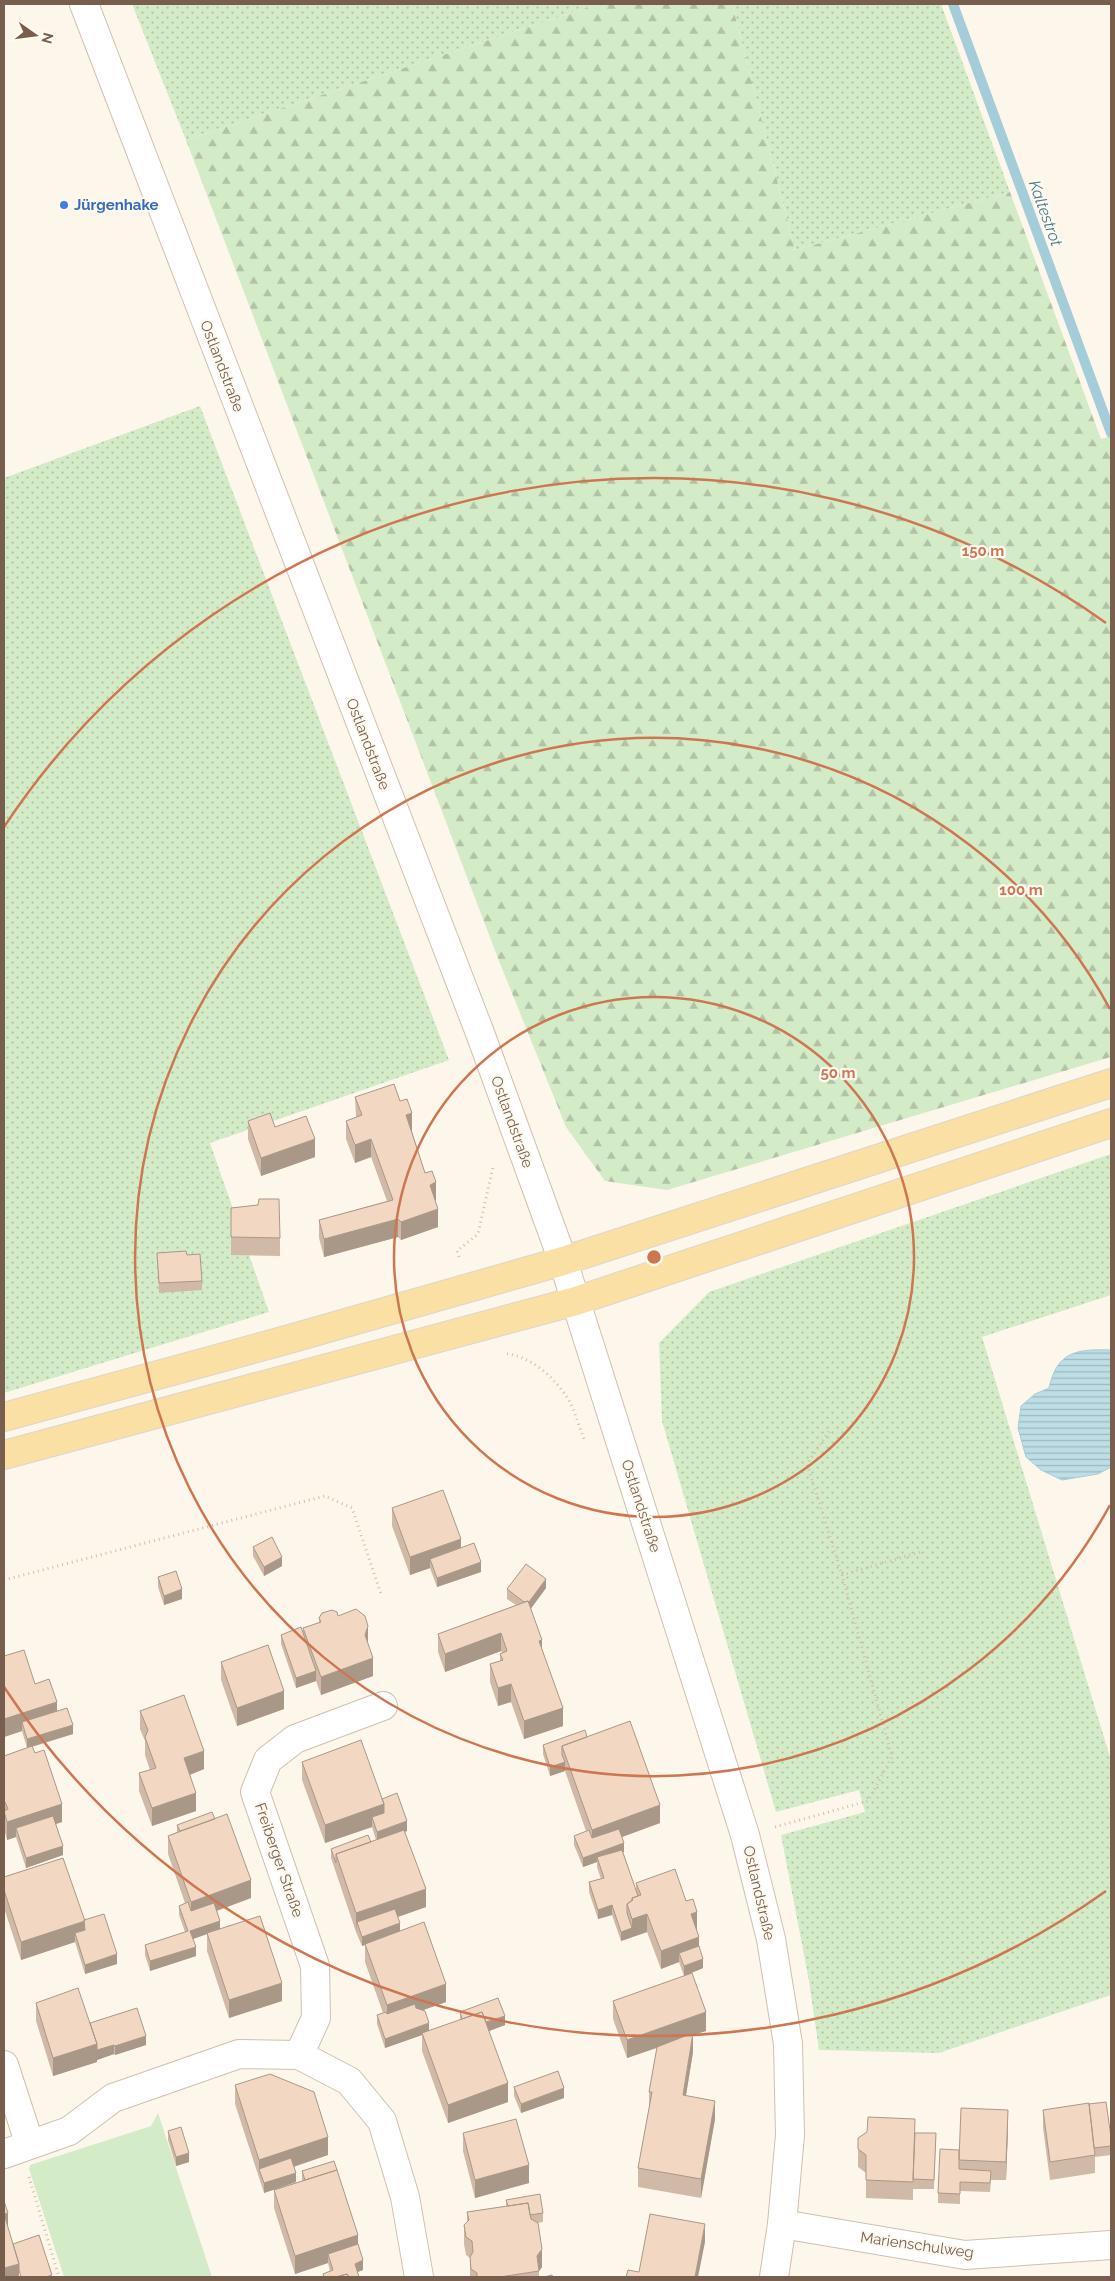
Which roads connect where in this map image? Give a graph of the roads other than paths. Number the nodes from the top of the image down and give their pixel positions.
1 (84, 4) edge
2 (1111, 1083) edge
3 (1111, 1123) edge
4 (563, 1260) junction
5 (576, 1301) junction
6 (4, 1417) edge
7 (4, 1455) edge
8 (383, 1706) dead end
9 (299, 2055) junction
10 (4, 2065) edge
11 (18, 2149) edge
12 (782, 2224) junction
13 (1111, 2245) edge
14 (419, 2277) edge
15 (774, 2277) edge

1 - 4 street, Ostlandstraße
2 - 4 main road
3 - 5 main road
4 - 5 street, Ostlandstraße
4 - 6 main road
5 - 7 main road
5 - 12 street, Ostlandstraße
8 - 9 street, Freiberger Straße
9 - 11 street
9 - 14 street
10 - 11 street
12 - 13 street, Marienschulweg
12 - 15 street, Ostlandstraße

